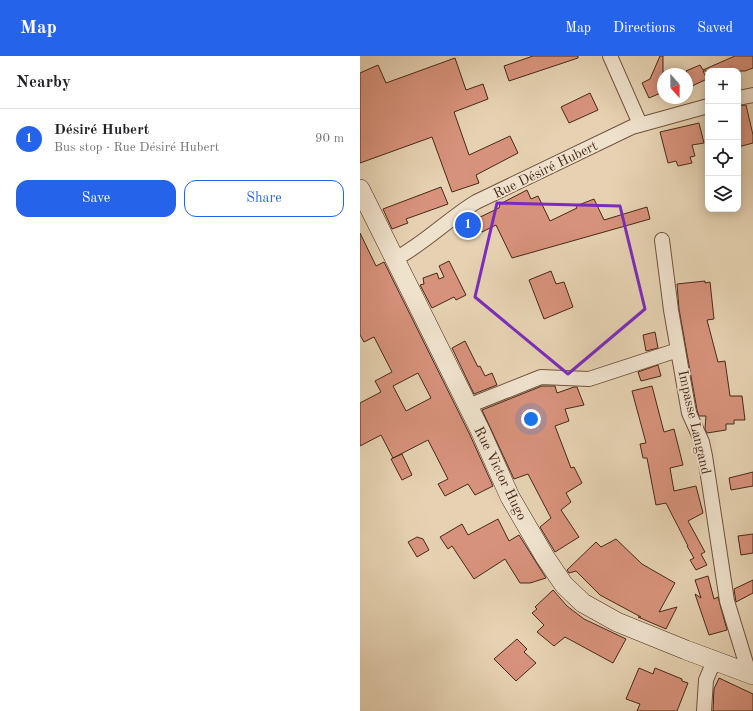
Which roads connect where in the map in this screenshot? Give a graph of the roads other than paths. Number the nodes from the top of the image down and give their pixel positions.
1 (610, 56) edge
2 (753, 94) edge
3 (741, 97) edge
4 (705, 107) edge
5 (640, 124) junction
6 (360, 189) edge
7 (662, 240) dead end
8 (394, 259) junction
9 (678, 350) junction
10 (468, 406) junction
11 (714, 661) junction
12 (751, 674) edge
13 (704, 711) edge

1 - 5 street
2 - 3 street
4 - 5 street, Rue Désiré Hubert
5 - 8 street, Rue Désiré Hubert
6 - 8 street, Rue Victor Hugo
7 - 9 street, Impasse Langand
8 - 10 street, Rue Victor Hugo
9 - 10 street
9 - 12 street, Impasse Langand
10 - 11 street, Rue Victor Hugo
11 - 12 street, Rue Victor Hugo
11 - 13 street

